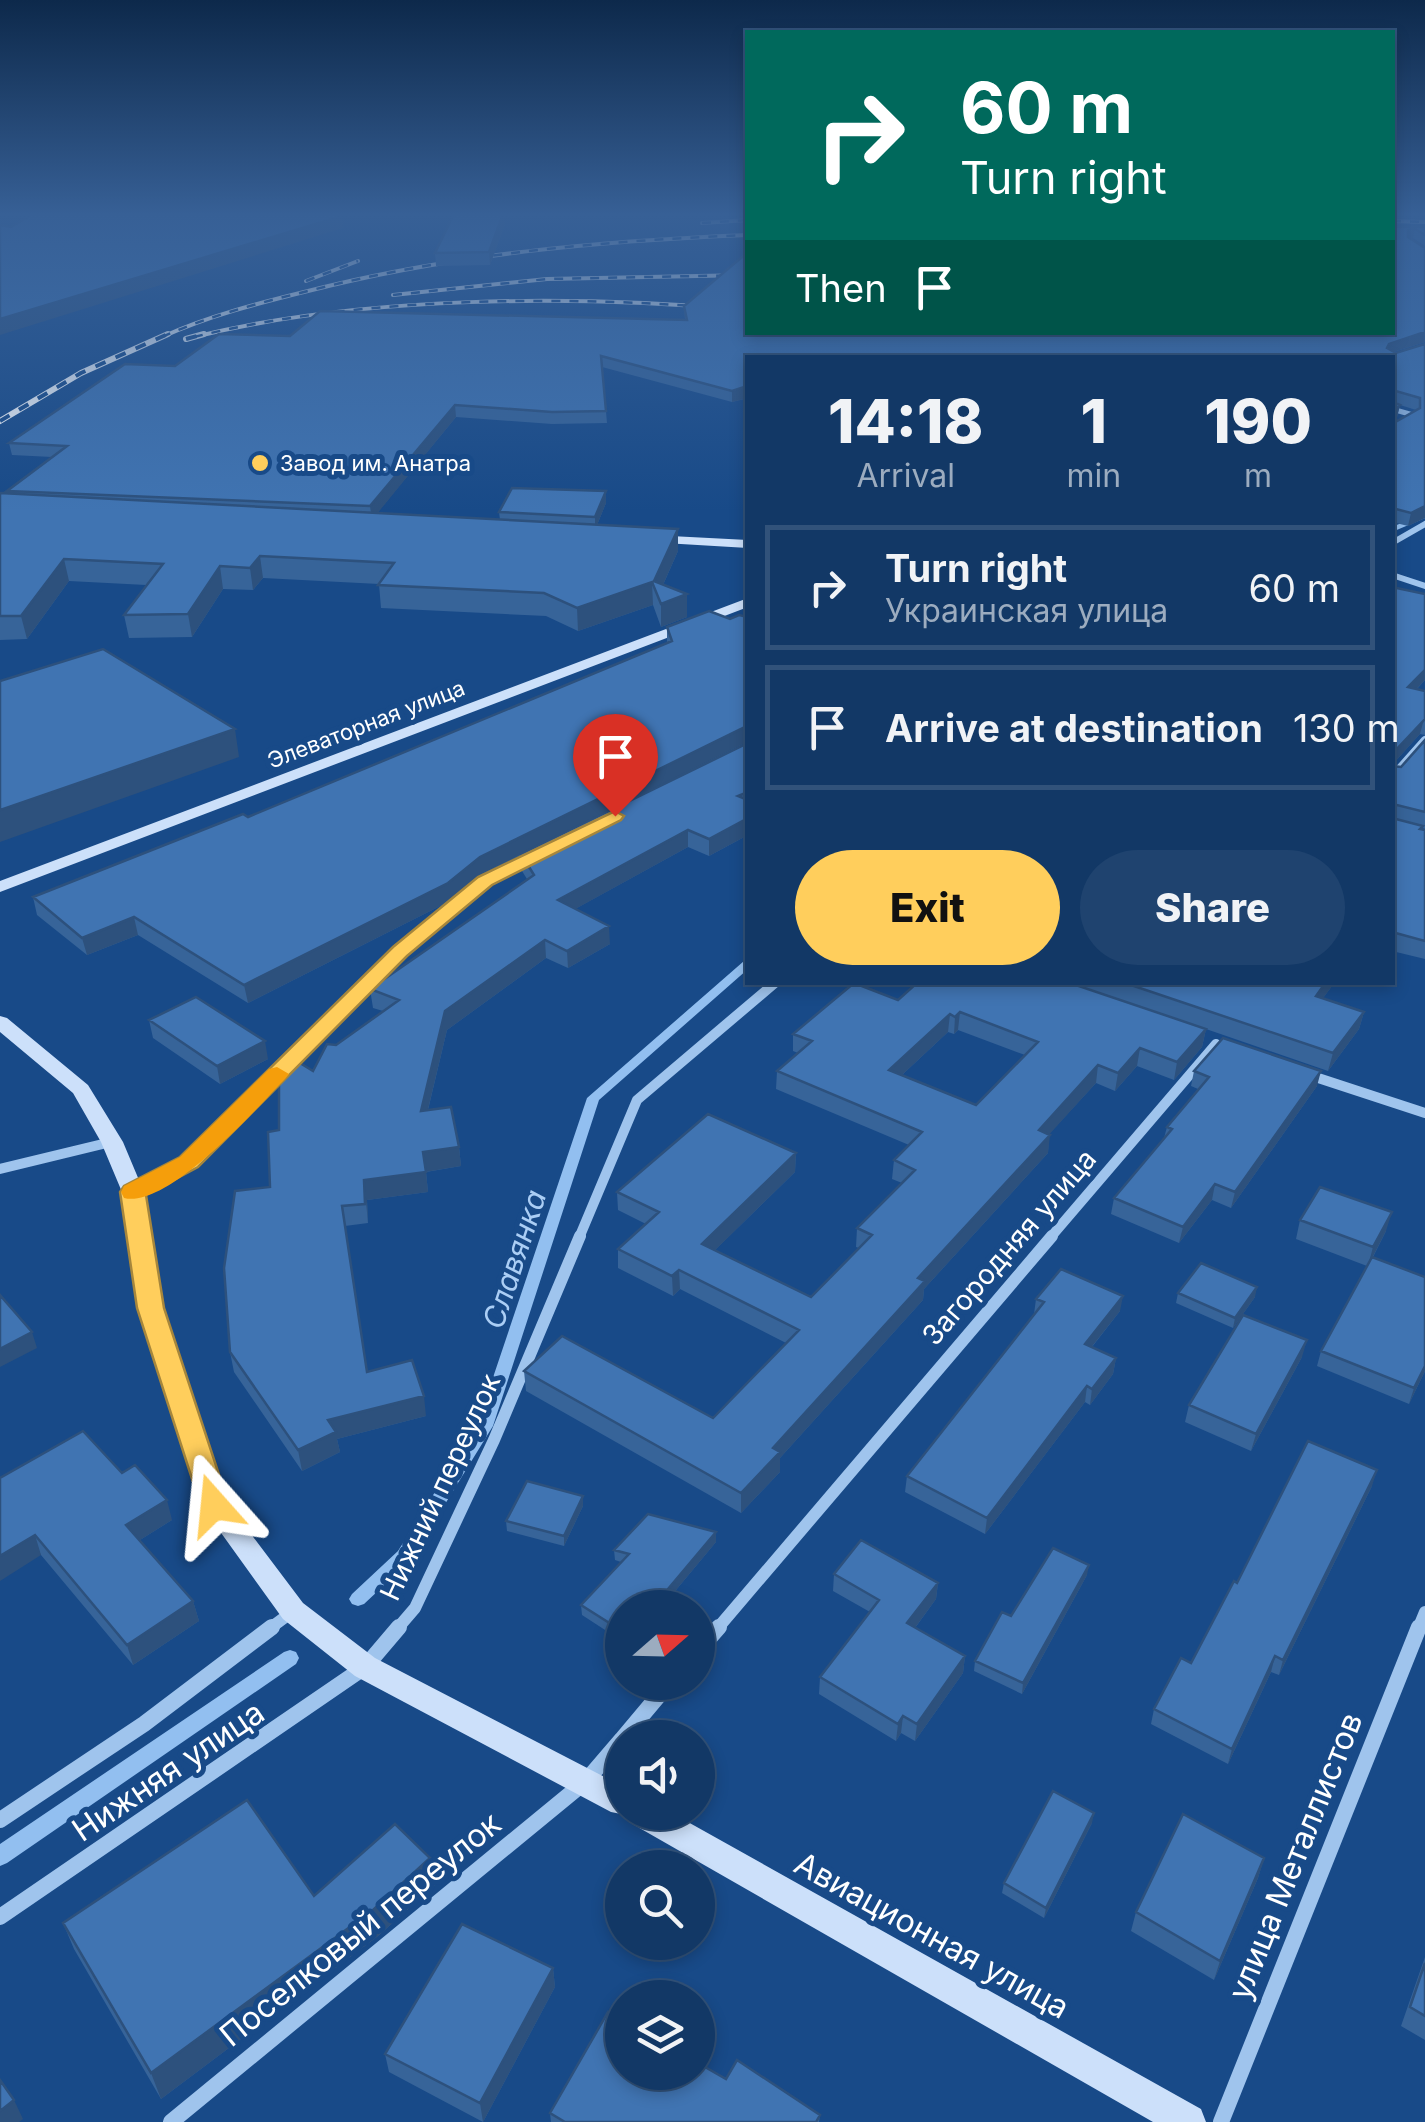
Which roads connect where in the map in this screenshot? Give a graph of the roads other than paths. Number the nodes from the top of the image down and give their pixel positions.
1 (1395, 410) edge
2 (1395, 425) edge
3 (1425, 524) edge
4 (630, 538) edge
5 (1395, 541) edge
6 (745, 544) edge
7 (1395, 576) edge
8 (1425, 586) edge
9 (745, 604) edge
10 (1425, 740) edge
11 (1395, 774) edge
12 (537, 855) edge
13 (0, 887) edge
14 (772, 985) edge
15 (0, 1022) edge
16 (1198, 1038) edge
17 (1216, 1044) junction
18 (1234, 1050) edge
19 (1303, 1072) edge
20 (1425, 1113) edge
21 (112, 1142) junction
22 (0, 1169) edge
23 (133, 1192) junction
24 (293, 1611) junction
25 (1425, 1612) edge
26 (715, 1631) edge
27 (365, 1668) junction
28 (655, 1700) edge
29 (638, 1720) edge
30 (605, 1759) edge
31 (586, 1782) junction
32 (605, 1793) edge
33 (0, 1820) edge
34 (672, 1830) edge
35 (0, 1917) edge
36 (171, 2122) edge
37 (1188, 2122) edge
38 (1221, 2122) edge

1 - 2 street
3 - 5 street
4 - 6 main road
7 - 8 street
9 - 13 main road, Элеваторная улица
10 - 11 street
12 - 23 street
14 - 27 street, Нижний переулок
15 - 21 main road
16 - 17 street
17 - 18 street
17 - 26 street, Загородняя улица
19 - 20 street
21 - 22 street
21 - 23 main road
23 - 24 main road
24 - 27 main road
24 - 33 street, Нижняя улица
25 - 38 street, улица Металлистов
27 - 31 main road
27 - 35 street, Нижняя улица
28 - 29 street
30 - 31 street
31 - 32 main road
31 - 36 street, Поселковый переулок
34 - 37 main road, Авиационная улица

